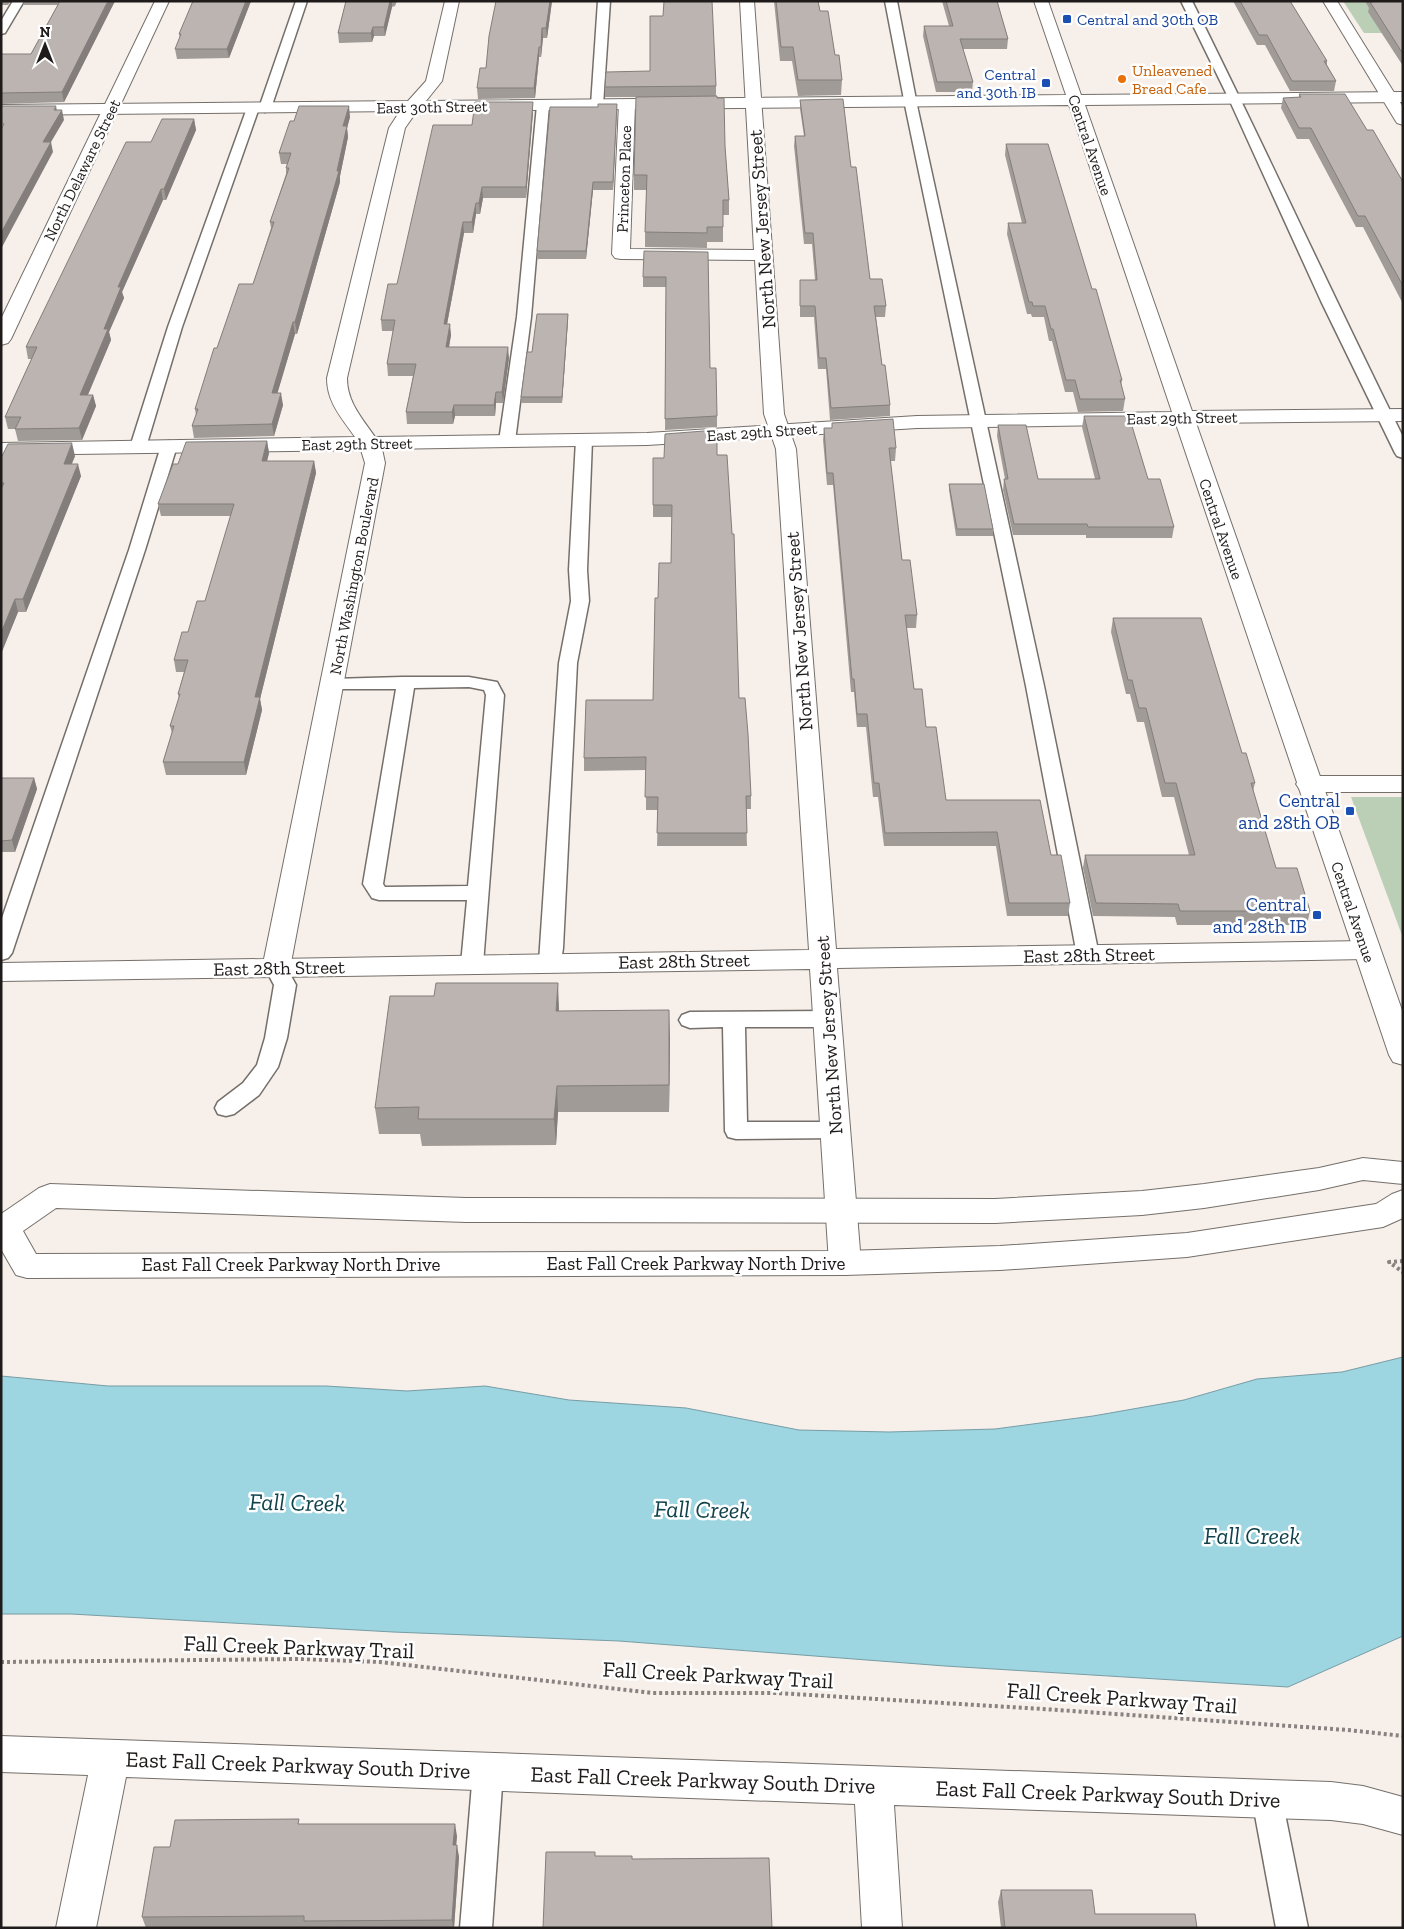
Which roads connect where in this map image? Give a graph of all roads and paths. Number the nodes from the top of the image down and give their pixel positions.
1 (19, 1) edge
2 (162, 1) edge
3 (302, 1) edge
4 (452, 1) edge
5 (604, 1) edge
6 (747, 1) edge
7 (891, 1) edge
8 (1041, 1) edge
9 (1186, 1) edge
10 (1330, 1) edge
11 (1, 31) edge
12 (1396, 98) edge
13 (1235, 99) junction
14 (1075, 100) junction
15 (910, 101) junction
16 (754, 103) junction
17 (627, 104) junction
18 (543, 105) junction
19 (597, 105) junction
20 (411, 107) junction
21 (259, 108) junction
22 (112, 109) junction
23 (1, 110) edge
24 (1403, 120) edge
25 (764, 255) junction
26 (1, 339) edge
27 (1394, 415) edge
28 (1183, 418) junction
29 (979, 420) junction
30 (780, 432) junction
31 (584, 440) junction
32 (507, 441) junction
33 (370, 444) junction
34 (169, 446) junction
35 (138, 447) junction
36 (1, 449) edge
37 (1403, 453) edge
38 (406, 682) junction
39 (332, 684) junction
40 (1309, 784) junction
41 (1403, 784) edge
42 (478, 893) junction
43 (1366, 950) junction
44 (1, 953) edge
45 (1088, 955) junction
46 (822, 958) junction
47 (550, 962) junction
48 (472, 964) junction
49 (276, 968) junction
50 (1, 972) edge
51 (690, 1020) dead end
52 (734, 1020) junction
53 (827, 1020) junction
54 (1403, 1055) edge
55 (226, 1108) dead end
56 (836, 1130) junction
57 (1403, 1173) edge
58 (1403, 1202) edge
59 (842, 1211) junction
60 (3, 1228) edge
61 (1403, 1261) edge
62 (845, 1263) junction
63 (1403, 1272) edge
64 (1, 1662) edge
65 (1403, 1736) edge
66 (1, 1754) edge
67 (111, 1758) junction
68 (488, 1772) junction
69 (873, 1786) junction
70 (1267, 1799) junction
71 (1403, 1816) edge
72 (76, 1928) edge
73 (476, 1928) edge
74 (882, 1928) edge
75 (1292, 1928) edge

1 - 11 lane
2 - 22 street, North Delaware Street
3 - 21 lane
4 - 20 street, North Washington Boulevard
5 - 19 lane
6 - 16 street, North New Jersey Street
7 - 15 lane
8 - 14 street, Central Avenue
9 - 13 lane
10 - 12 street
12 - 13 street, East 30th Street
12 - 24 street
13 - 14 street, East 30th Street
13 - 27 lane
14 - 15 street, East 30th Street
14 - 28 street, Central Avenue
15 - 16 street, East 30th Street
15 - 29 lane
16 - 17 street, East 30th Street
16 - 25 street, North New Jersey Street
17 - 19 street, East 30th Street
17 - 25 street, Princeton Place
18 - 19 street, East 30th Street
18 - 20 street, East 30th Street
18 - 32 lane
20 - 21 street, East 30th Street
20 - 33 street, North Washington Boulevard
21 - 22 street, East 30th Street
21 - 35 lane
22 - 23 street, East 30th Street
22 - 26 street, North Delaware Street
25 - 30 street, North New Jersey Street
27 - 28 street, East 29th Street
27 - 37 lane
28 - 29 street, East 29th Street
28 - 40 street, Central Avenue
29 - 30 street, East 29th Street
29 - 45 lane
30 - 31 street, East 29th Street
30 - 46 street, North New Jersey Street
31 - 32 street, East 29th Street
31 - 47 lane
32 - 33 street, East 29th Street
33 - 34 street, East 29th Street
33 - 39 street, North Washington Boulevard
34 - 35 street, East 29th Street
34 - 44 lane
35 - 36 street, East 29th Street
38 - 39 lane
38 - 42 lane
38 - 42 lane
39 - 49 street, North Washington Boulevard
40 - 41 street
40 - 43 street, Central Avenue
42 - 48 lane
43 - 45 street, East 28th Street
43 - 54 street, Central Avenue
45 - 46 street, East 28th Street
46 - 47 street, East 28th Street
46 - 53 street, North New Jersey Street
47 - 48 street, East 28th Street
48 - 49 street, East 28th Street
49 - 50 street, East 28th Street
49 - 55 lane
51 - 52 lane
52 - 53 lane
52 - 56 lane
53 - 56 street, North New Jersey Street
56 - 59 street, North New Jersey Street
57 - 59 street, East Fall Creek Parkway North Drive
58 - 62 street, East Fall Creek Parkway North Drive
59 - 60 street, East Fall Creek Parkway North Drive
59 - 62 street, North New Jersey Street
60 - 62 street, East Fall Creek Parkway North Drive
61 - 63 path
64 - 65 path, Fall Creek Parkway Trail
66 - 67 street, East Fall Creek Parkway South Drive
67 - 68 street, East Fall Creek Parkway South Drive
67 - 72 street
68 - 69 street, East Fall Creek Parkway South Drive
68 - 73 lane
69 - 70 street, East Fall Creek Parkway South Drive
69 - 74 street
70 - 71 street, East Fall Creek Parkway South Drive
70 - 75 lane

